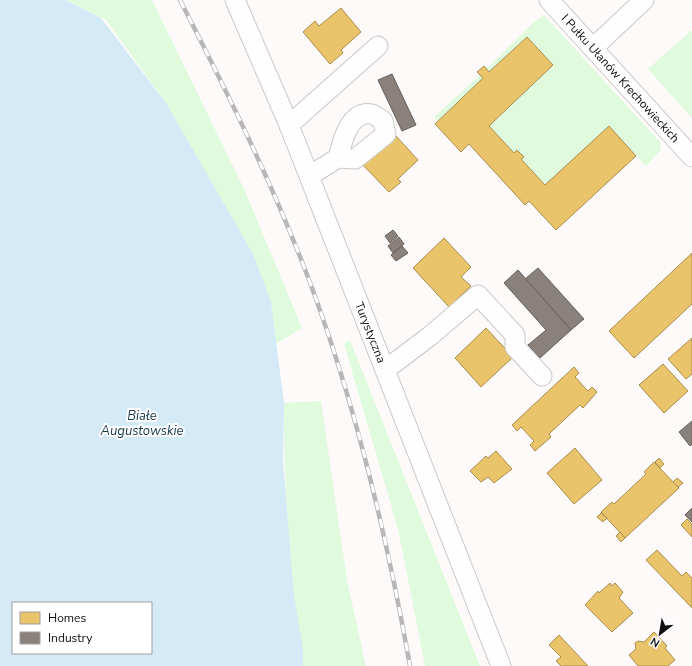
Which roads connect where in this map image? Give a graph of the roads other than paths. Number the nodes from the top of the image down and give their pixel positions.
1 (235, 0) edge
2 (549, 0) edge
3 (644, 0) edge
4 (378, 46) dead end
5 (593, 48) junction
6 (289, 125) junction
7 (692, 157) edge
8 (338, 158) dead end
9 (309, 176) junction
10 (385, 370) junction
11 (542, 376) dead end
12 (501, 666) edge

1 - 6 street, Turystyczna
2 - 5 street, I Pułku Ułanów Krechowieckich
3 - 5 street
4 - 6 street
5 - 7 street, I Pułku Ułanów Krechowieckich
6 - 9 street, Turystyczna
8 - 9 street
9 - 10 street, Turystyczna
10 - 11 street
10 - 12 street, Turystyczna

